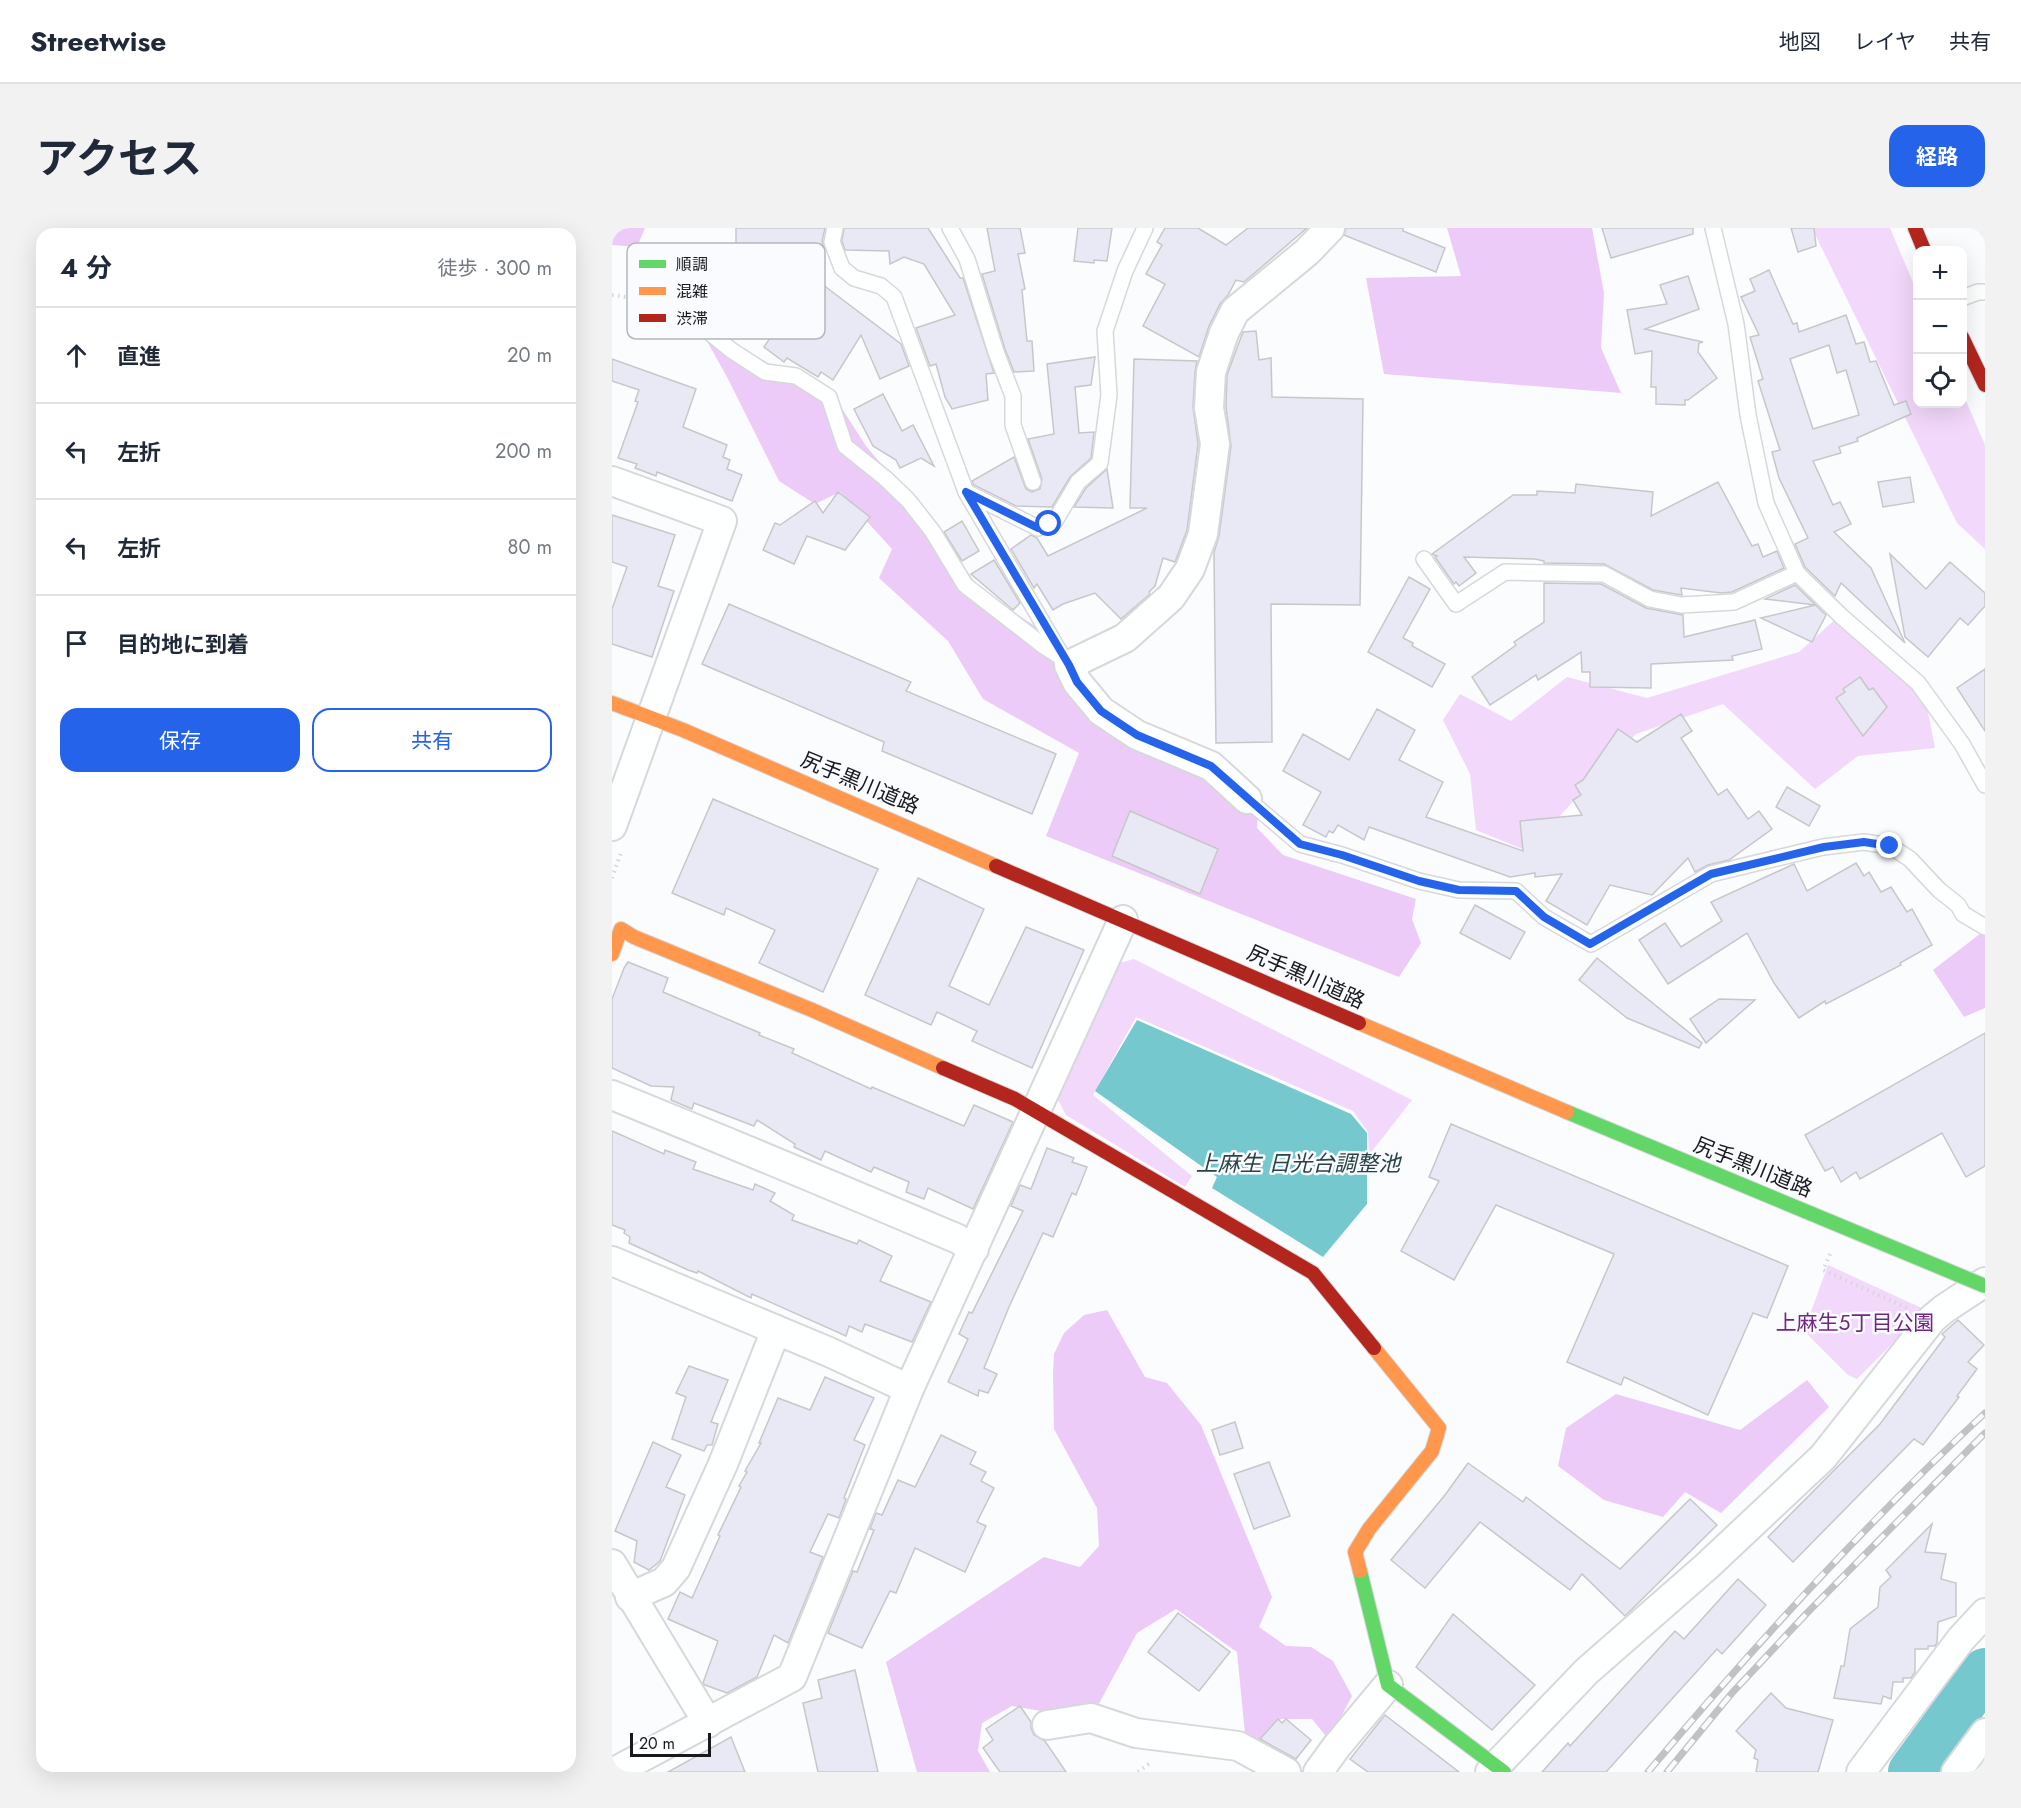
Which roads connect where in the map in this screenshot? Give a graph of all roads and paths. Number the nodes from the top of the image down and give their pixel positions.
1 (835, 228) edge
2 (950, 228) edge
3 (1145, 228) edge
4 (1330, 228) edge
5 (1713, 228) edge
6 (1915, 228) edge
7 (1922, 246) edge
8 (1985, 292) edge
9 (1967, 297) edge
10 (717, 339) edge
11 (1967, 347) edge
12 (1985, 385) edge
13 (612, 481) edge
14 (1033, 482) dead end
15 (966, 492) junction
16 (1424, 559) dead end
17 (1797, 573) junction
18 (1066, 662) junction
19 (612, 703) edge
20 (652, 716) junction
21 (1985, 785) edge
22 (1247, 798) joint
23 (612, 826) edge
24 (1123, 920) junction
25 (1985, 927) edge
26 (612, 954) edge
27 (612, 1095) edge
28 (1034, 1112) junction
29 (974, 1249) junction
30 (1830, 1253) dead end
31 (612, 1261) edge
32 (1985, 1284) edge
33 (1910, 1309) dead end
34 (776, 1330) junction
35 (909, 1389) junction
36 (612, 1564) edge
37 (630, 1597) junction
38 (1985, 1613) edge
39 (1388, 1685) junction
40 (708, 1723) junction
41 (1047, 1725) dead end
42 (1985, 1733) edge
43 (1496, 1770) edge
44 (614, 1772) edge
45 (1286, 1772) edge
46 (1318, 1772) edge
47 (1861, 1772) edge
48 (1956, 1772) edge

1 - 15 lane
2 - 14 lane
3 - 15 lane
4 - 18 street
5 - 17 lane
6 - 7 street
8 - 9 lane
10 - 18 lane
11 - 12 street
13 - 20 street
15 - 18 lane
16 - 17 lane
17 - 21 lane
18 - 22 street
19 - 20 street, 尻手黒川道路
20 - 23 street
20 - 24 street, 尻手黒川道路
22 - 25 lane
24 - 28 street
24 - 32 street, 尻手黒川道路, bridge
26 - 28 street
27 - 29 street
28 - 29 street
28 - 39 street
29 - 35 street
30 - 33 path
31 - 34 street
32 - 43 street
34 - 35 street
34 - 37 street
35 - 40 street
36 - 37 street
37 - 40 street
38 - 47 street
39 - 43 street
39 - 46 street
40 - 44 street
41 - 45 street
42 - 48 street

